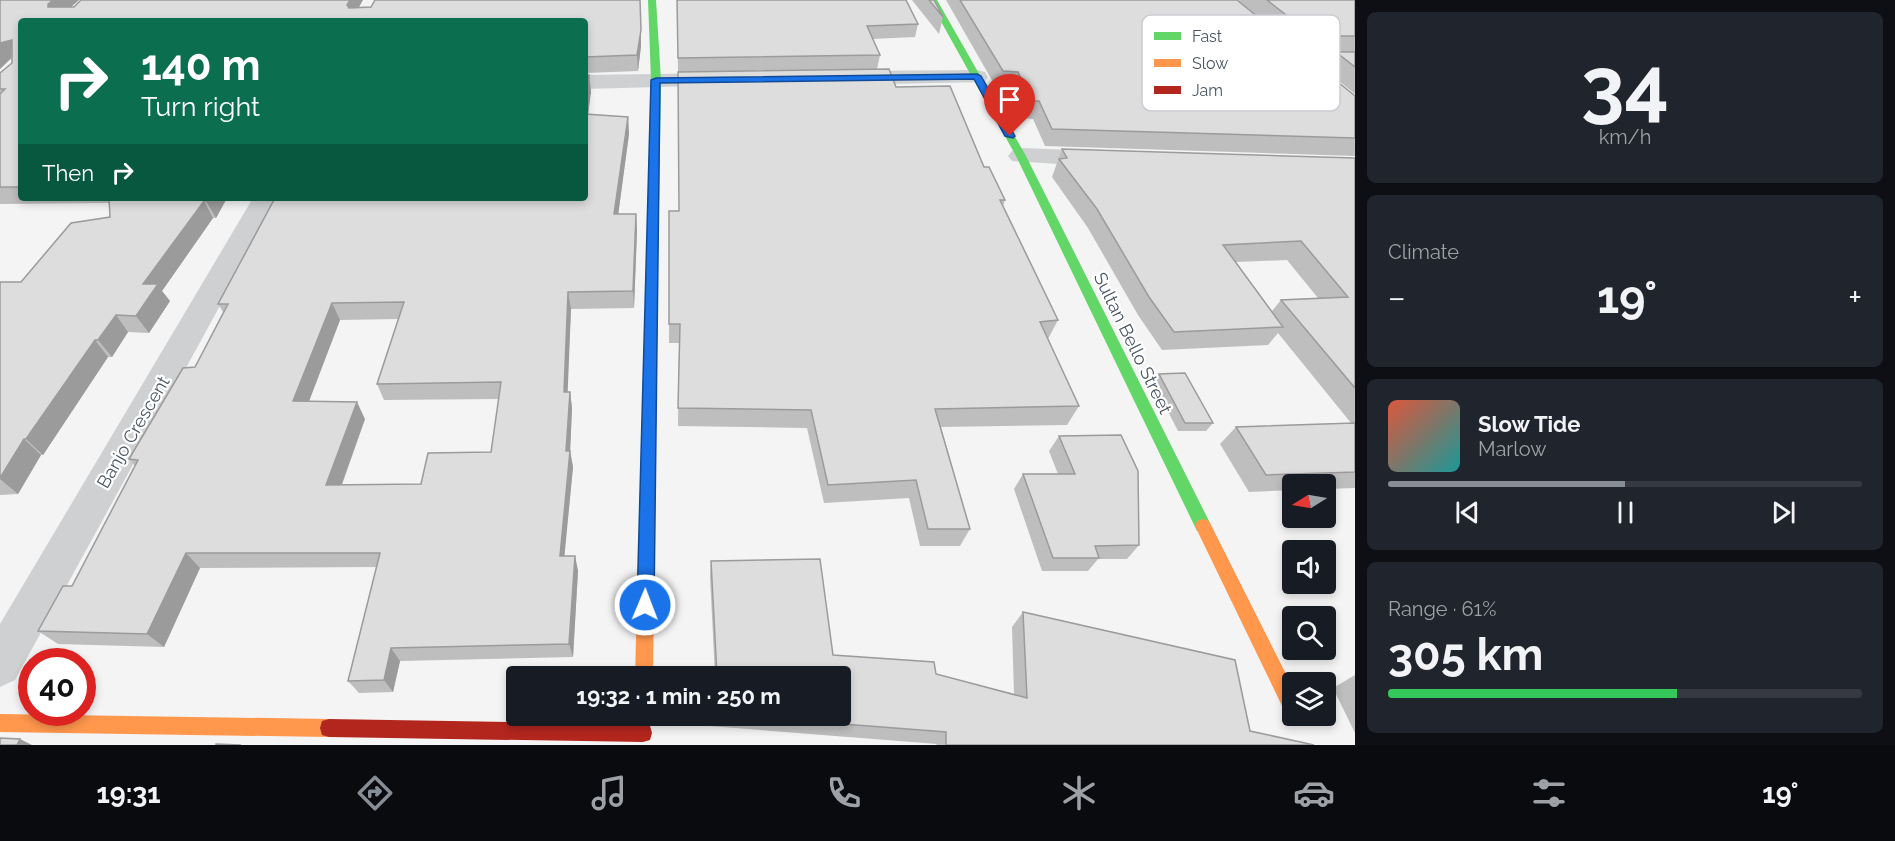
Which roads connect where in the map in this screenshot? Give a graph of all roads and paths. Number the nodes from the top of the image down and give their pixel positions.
1 (652, 0) edge
2 (933, 0) edge
3 (1340, 59) edge
4 (1355, 60) edge
5 (977, 76) junction
6 (822, 78) edge
7 (656, 80) junction
8 (739, 80) edge
9 (588, 82) edge
10 (1021, 156) junction
11 (1128, 159) edge
12 (264, 201) edge
13 (0, 665) edge
14 (644, 666) edge
15 (1282, 685) edge
16 (0, 723) edge
17 (643, 731) edge
18 (390, 737) edge

1 - 7 street
2 - 5 street, Sultan Bello Street
3 - 4 street
5 - 6 street
5 - 10 street, Sultan Bello Street
7 - 8 street
7 - 9 street
7 - 14 street
10 - 11 street
10 - 15 street, Sultan Bello Street
12 - 13 street, Banjo Crescent
16 - 18 street
17 - 18 street

